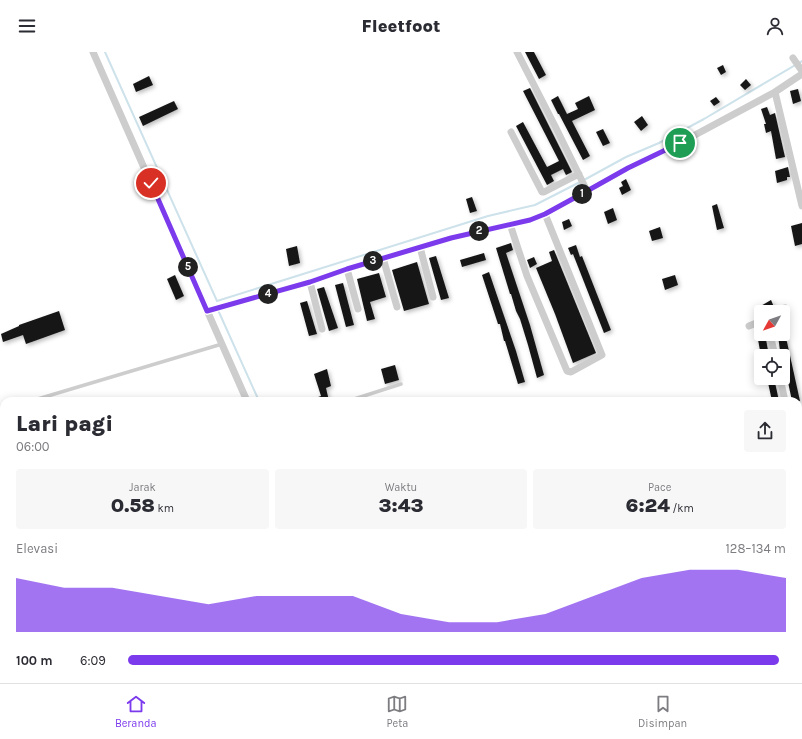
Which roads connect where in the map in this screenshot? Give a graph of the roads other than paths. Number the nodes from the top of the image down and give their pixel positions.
1 (93, 52) edge
2 (517, 52) edge
3 (794, 59) dead end
4 (801, 71) edge
5 (774, 92) junction
6 (511, 132) dead end
7 (579, 176) junction
8 (586, 189) junction
9 (802, 206) edge
10 (545, 214) junction
11 (510, 224) junction
12 (420, 247) junction
13 (383, 258) junction
14 (347, 269) junction
15 (310, 282) junction
16 (433, 297) dead end
17 (397, 307) dead end
18 (358, 309) dead end
19 (207, 311) junction
20 (754, 324) edge
21 (749, 326) dead end
22 (322, 329) dead end
23 (222, 344) junction
24 (401, 384) dead end
25 (782, 385) edge
26 (44, 397) edge
27 (245, 397) edge
28 (360, 397) edge
29 (784, 397) edge

1 - 19 street
2 - 7 street
3 - 4 street
4 - 5 street
5 - 8 street
5 - 9 street
6 - 7 street
7 - 8 street
8 - 10 street
10 - 11 street
10 - 11 street
11 - 12 street
12 - 13 street
12 - 16 street
13 - 14 street
13 - 17 street
14 - 15 street
14 - 18 street
15 - 19 street
15 - 22 street
19 - 23 street
20 - 21 street
23 - 26 lane
23 - 27 street
24 - 28 lane
25 - 29 street

